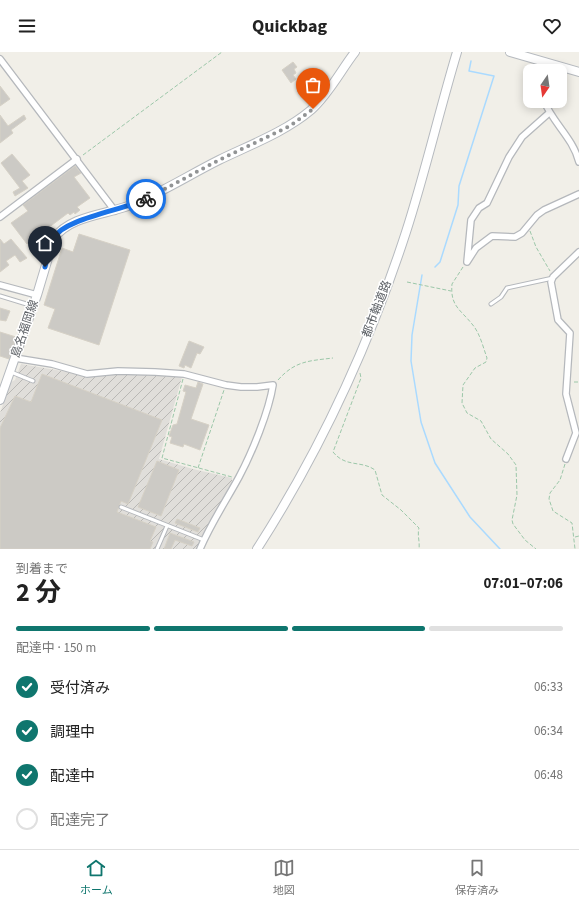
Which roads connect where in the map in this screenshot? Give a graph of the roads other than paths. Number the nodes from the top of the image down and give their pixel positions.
1 (355, 52) edge
2 (457, 52) edge
3 (510, 52) edge
4 (0, 59) edge
5 (543, 62) joint
6 (579, 72) edge
7 (547, 108) edge
8 (549, 113) junction
9 (77, 159) junction
10 (579, 162) edge
11 (579, 194) edge
12 (115, 211) junction
13 (0, 217) edge
14 (579, 252) edge
15 (553, 278) junction
16 (0, 285) edge
17 (37, 295) junction
18 (0, 296) edge
19 (491, 304) dead end
20 (33, 306) junction
21 (15, 358) junction
22 (10, 372) junction
23 (33, 381) dead end
24 (0, 400) edge
25 (566, 459) road end
26 (121, 508) dead end
27 (167, 526) junction
28 (204, 540) junction
29 (157, 549) edge
30 (200, 549) edge
31 (257, 549) edge

1 - 12 main road, 島名福岡線
2 - 31 main road, 都市軸道路
3 - 5 main road
4 - 9 street
5 - 6 main road
7 - 8 street
8 - 10 street
8 - 11 street
9 - 12 street
9 - 13 street
12 - 17 main road, 島名福岡線
14 - 15 street
15 - 19 lane
15 - 25 street
16 - 17 street
17 - 20 main road, 島名福岡線
18 - 20 lane
20 - 21 main road, 島名福岡線
21 - 22 main road, 島名福岡線
21 - 28 street
22 - 23 lane
22 - 24 main road, 島名福岡線
26 - 27 lane
27 - 28 lane
27 - 29 lane
28 - 30 street

